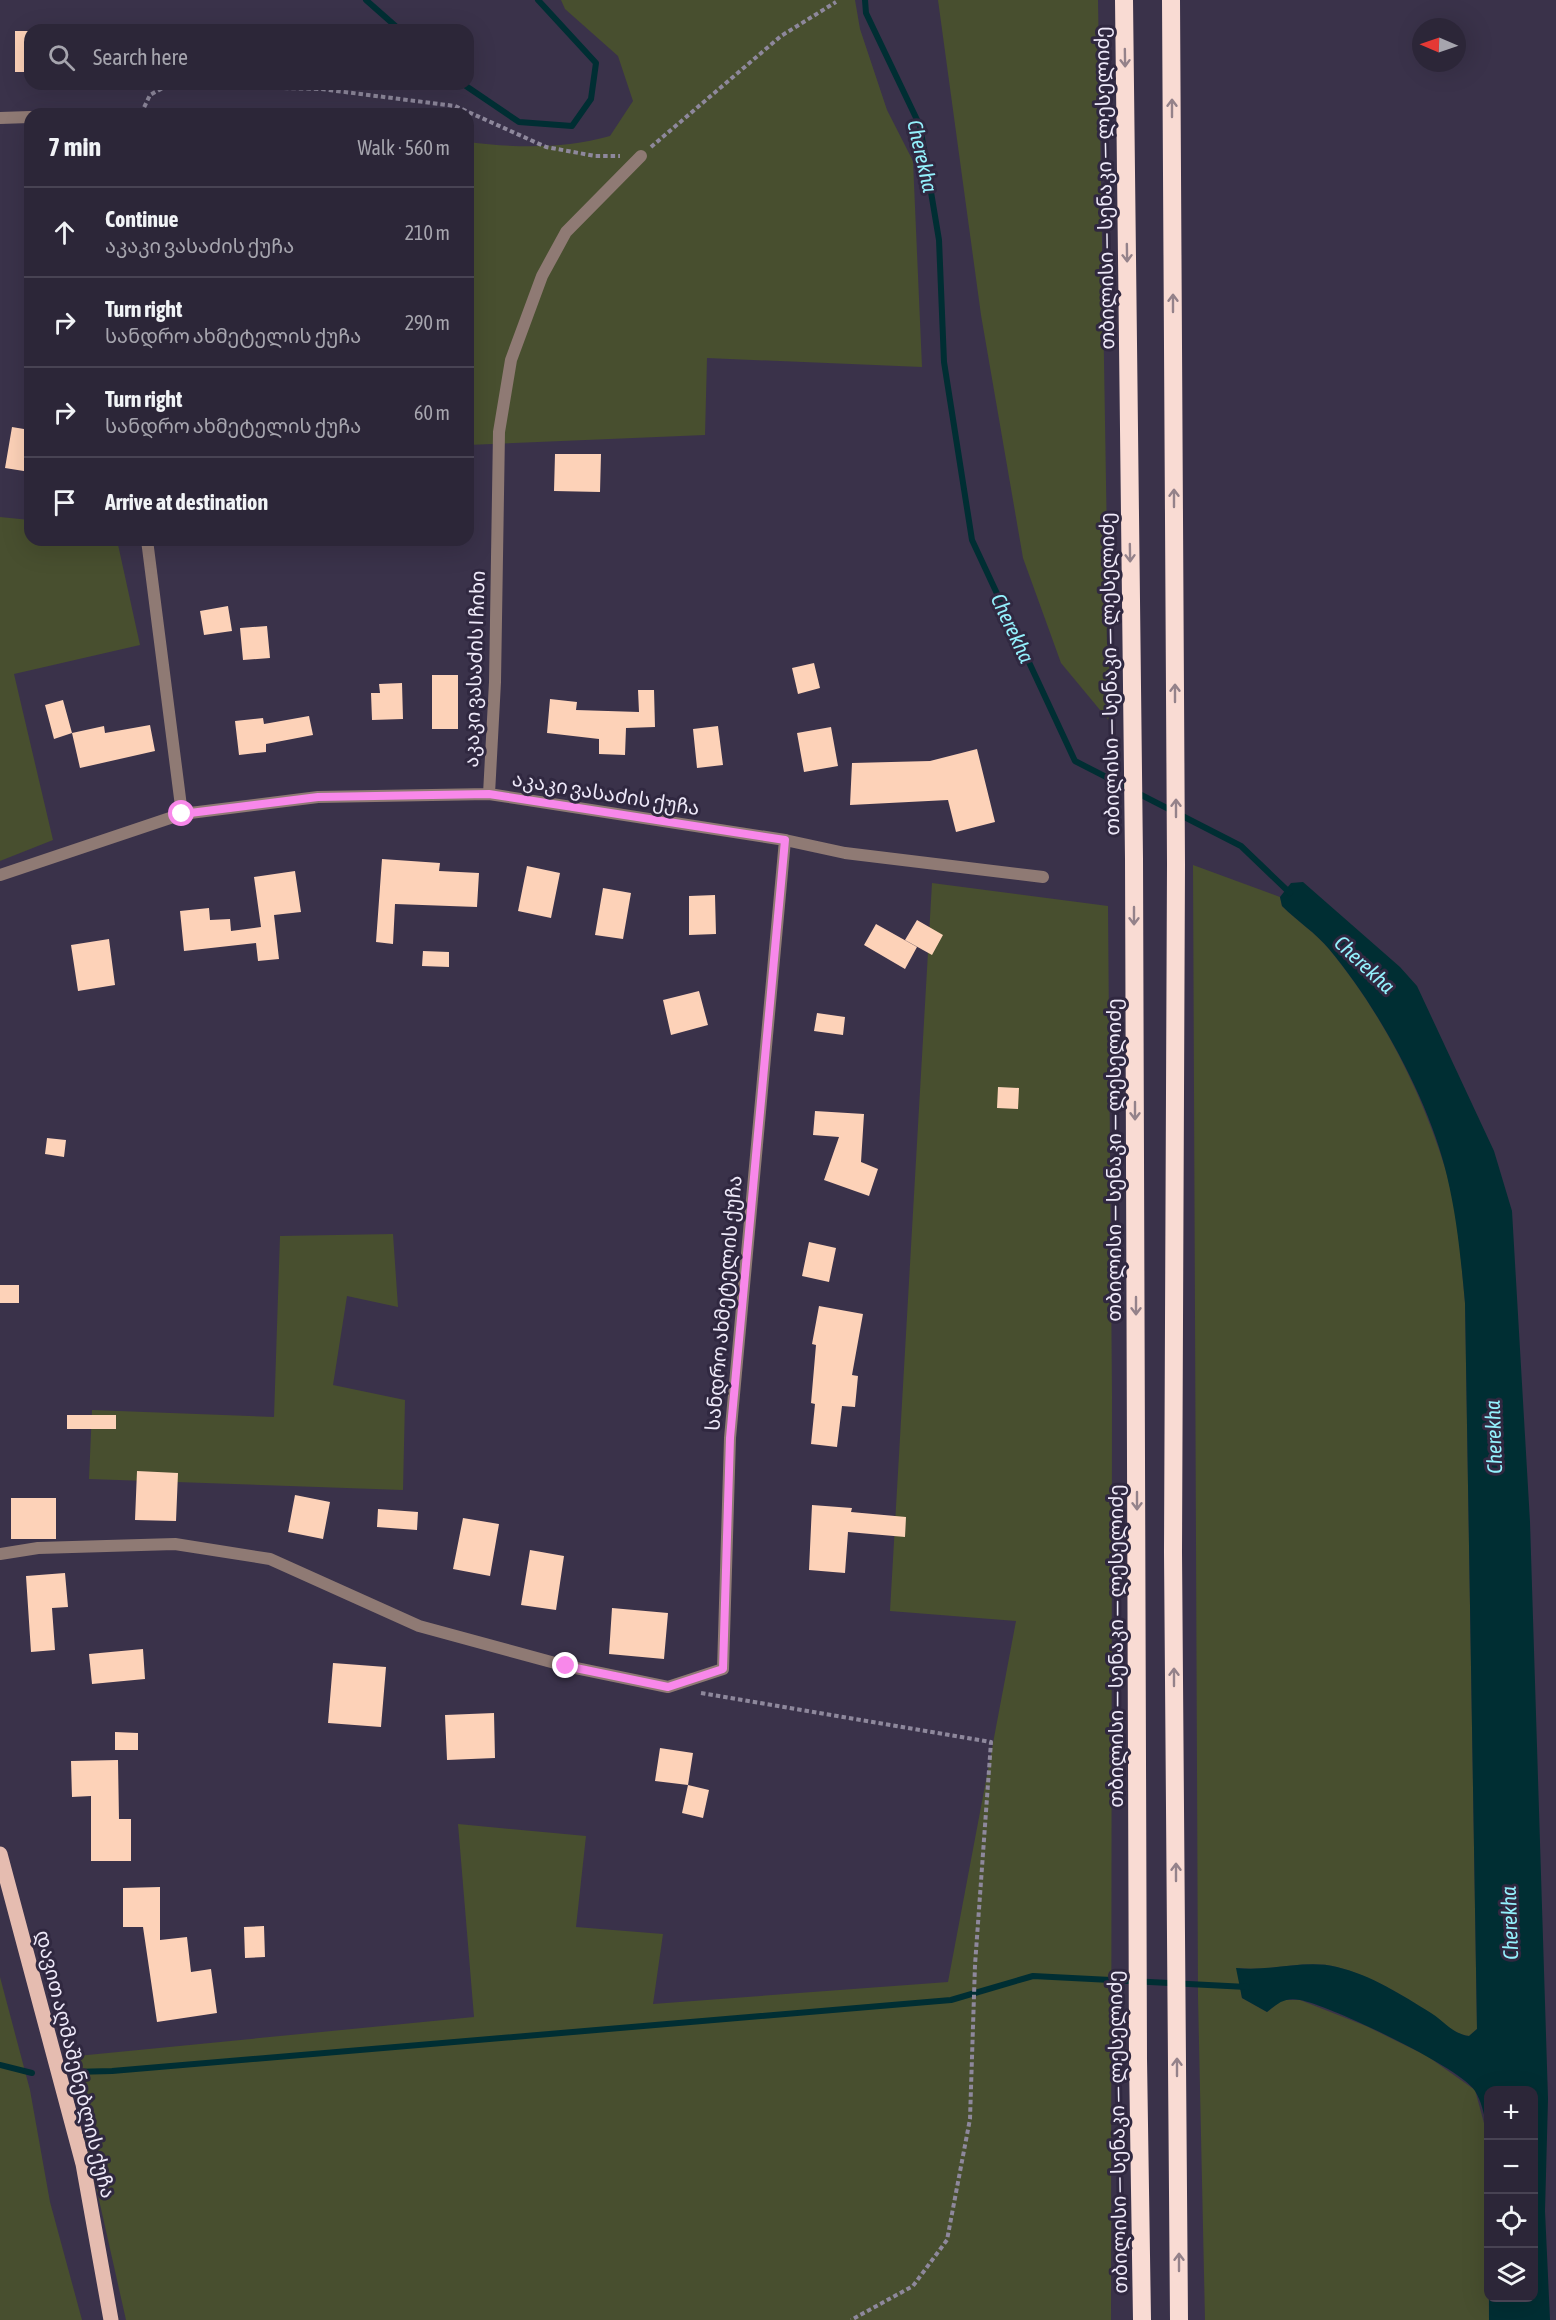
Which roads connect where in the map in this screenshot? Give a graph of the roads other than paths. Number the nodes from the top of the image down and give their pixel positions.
1 (1124, 0) edge
2 (1171, 0) edge
3 (24, 117) edge
4 (0, 118) edge
5 (641, 156) road end
6 (148, 546) edge
7 (489, 794) junction
8 (182, 814) junction
9 (785, 840) junction
10 (0, 875) edge
11 (1043, 877) dead end
12 (0, 1554) edge
13 (0, 1854) edge
14 (111, 2320) edge
15 (1142, 2320) edge
16 (1179, 2320) edge

1 -> 15 highway, თბილისი — სენაკი — ლესელიძე
16 -> 2 highway
3 - 4 street
5 - 7 street, აკაკი ვასაძის I ჩიხი
6 - 8 street
7 - 8 street, აკაკი ვასაძის ქუჩა
7 - 9 street, აკაკი ვასაძის ქუჩა
8 - 10 street, აკაკი ვასაძის ქუჩა
9 - 11 street, აკაკი ვასაძის ქუჩა
9 - 12 street, სანდრო ახმეტელის ქუჩა
13 - 14 main road, დავით აღმაშენებლის ქუჩა

